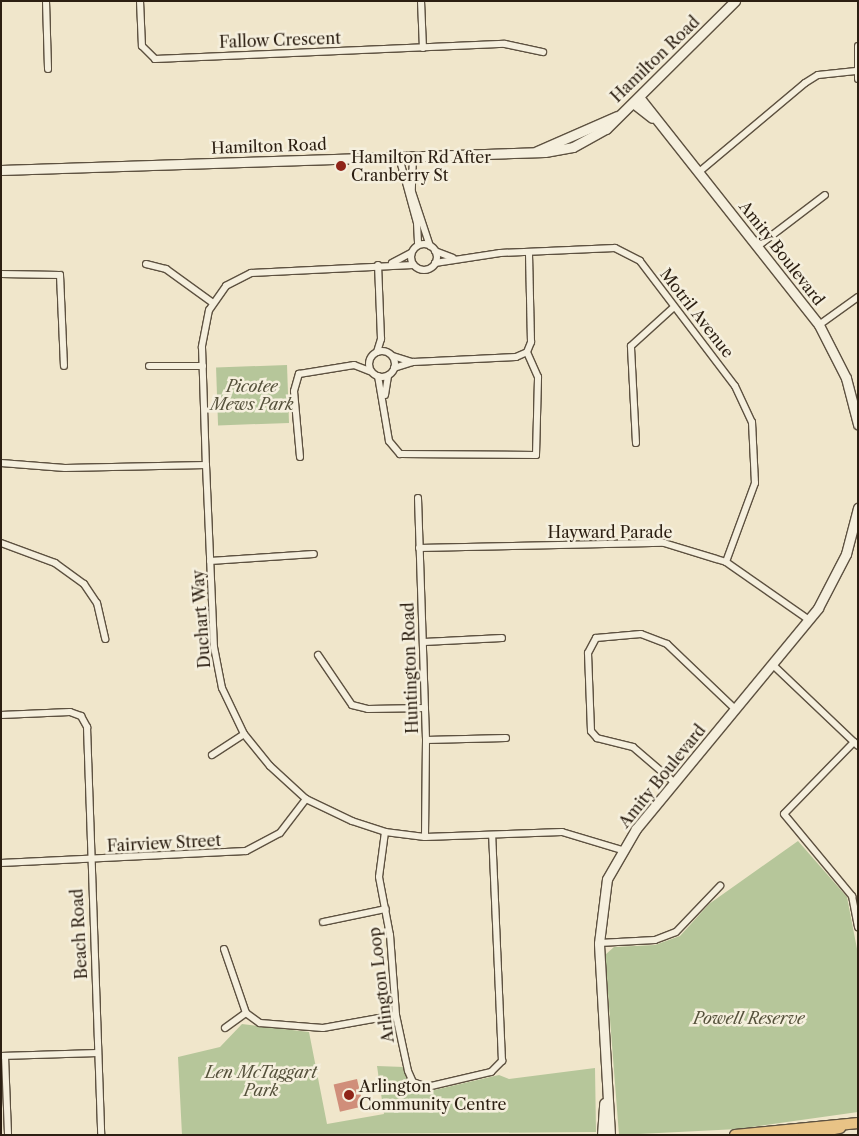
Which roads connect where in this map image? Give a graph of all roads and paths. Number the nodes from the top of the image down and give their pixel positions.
1 (46, 1) edge
2 (140, 1) edge
3 (421, 1) edge
4 (735, 1) edge
5 (858, 46) edge
6 (423, 48) junction
7 (543, 52) dead end
8 (48, 69) dead end
9 (857, 75) edge
10 (636, 100) junction
11 (413, 156) junction
12 (400, 157) junction
13 (1, 170) edge
14 (699, 172) junction
15 (825, 196) dead end
16 (418, 245) junction
17 (758, 246) junction
18 (433, 248) junction
19 (529, 252) junction
20 (411, 254) junction
21 (453, 258) junction
22 (391, 263) junction
23 (435, 263) junction
24 (146, 264) dead end
25 (378, 265) junction
26 (413, 265) junction
27 (1, 274) edge
28 (858, 297) edge
29 (213, 302) junction
30 (674, 307) junction
31 (819, 325) junction
32 (380, 339) junction
33 (377, 352) junction
34 (527, 352) junction
35 (390, 354) junction
36 (370, 358) junction
37 (413, 362) junction
38 (354, 365) junction
39 (64, 366) dead end
40 (149, 366) dead end
41 (203, 366) junction
42 (394, 368) junction
43 (370, 370) junction
44 (388, 375) junction
45 (378, 376) junction
46 (384, 396) junction
47 (858, 423) edge
48 (636, 444) dead end
49 (300, 457) dead end
50 (1, 464) edge
51 (206, 465) junction
52 (418, 498) dead end
53 (858, 508) edge
54 (1, 543) edge
55 (419, 548) junction
56 (314, 554) dead end
57 (210, 561) junction
58 (726, 562) junction
59 (809, 620) junction
60 (502, 638) dead end
61 (105, 639) dead end
62 (424, 642) junction
63 (318, 655) dead end
64 (773, 666) junction
65 (425, 708) junction
66 (735, 709) junction
67 (1, 715) edge
68 (244, 734) junction
69 (506, 738) dead end
70 (426, 740) junction
71 (856, 744) edge
72 (212, 755) dead end
73 (674, 783) junction
74 (306, 799) junction
75 (384, 832) junction
76 (492, 835) junction
77 (425, 837) junction
78 (622, 850) junction
79 (90, 861) junction
80 (1, 863) edge
81 (720, 886) dead end
82 (386, 909) junction
83 (324, 922) dead end
84 (858, 926) edge
85 (599, 943) junction
86 (224, 949) dead end
87 (246, 1013) junction
88 (396, 1015) junction
89 (224, 1028) dead end
90 (98, 1053) junction
91 (3, 1056) edge
92 (605, 1101) junction
93 (858, 1123) edge
94 (842, 1125) junction
95 (8, 1134) edge
96 (102, 1135) edge
97 (602, 1135) edge
98 (610, 1135) edge
99 (735, 1135) edge
100 (803, 1135) edge

1 - 8 street
2 - 6 street, Fallow Crescent
3 - 6 street
4 - 10 street, Hamilton Road
5 - 9 street
6 - 7 street, Fallow Crescent
9 - 14 street
10 - 11 street, Hamilton Road
10 - 14 street, Amity Boulevard
11 - 12 street, Hamilton Road
11 - 18 street
12 - 13 street, Hamilton Road
12 - 16 street
14 - 17 street, Amity Boulevard
15 - 17 street
16 - 18 street
16 - 20 street
17 - 31 street, Amity Boulevard
18 - 21 street, Motril Avenue
18 - 23 street
19 - 21 street, Motril Avenue
19 - 30 street, Motril Avenue
19 - 34 street
20 - 22 street, Duchart Way
20 - 26 street
21 - 23 street, Motril Avenue
22 - 25 street, Duchart Way
22 - 26 street, Duchart Way
23 - 26 street
24 - 29 street
25 - 29 street, Duchart Way
25 - 32 street
27 - 39 street
28 - 31 street
29 - 41 street, Duchart Way
30 - 48 street
30 - 58 street, Motril Avenue
31 - 47 street, Amity Boulevard
32 - 33 street
32 - 35 street
33 - 35 street
33 - 36 street
34 - 37 street
34 - 46 street
35 - 37 street
35 - 42 street
36 - 38 street
36 - 43 street
37 - 42 street
38 - 43 street
38 - 49 street
40 - 41 street
41 - 51 street, Duchart Way
42 - 44 street
43 - 45 street
44 - 45 street
44 - 46 street
45 - 46 street
50 - 51 street
51 - 57 street, Duchart Way
52 - 55 street, Huntington Road
53 - 59 street, Amity Boulevard
54 - 61 street
55 - 58 street, Hayward Parade
55 - 62 street, Huntington Road
56 - 57 street
57 - 68 street, Duchart Way
58 - 59 street, Hayward Parade
59 - 64 street, Amity Boulevard
60 - 62 street
62 - 65 street, Huntington Road
63 - 65 street
64 - 66 street, Amity Boulevard
64 - 71 street
65 - 70 street, Huntington Road
66 - 73 street, Amity Boulevard
66 - 73 street
67 - 79 street, Beach Road
68 - 72 street
68 - 74 street, Duchart Way
69 - 70 street
70 - 77 street, Huntington Road
71 - 84 street
73 - 78 street, Amity Boulevard
74 - 75 street, Duchart Way
74 - 79 street, Fairview Street
75 - 77 street, Duchart Way
75 - 82 street, Arlington Loop
76 - 77 street, Duchart Way
76 - 78 street, Duchart Way
76 - 88 street, Arlington Loop
78 - 85 street, Amity Boulevard
79 - 80 street, Fairview Street
79 - 90 street, Beach Road
81 - 85 street
82 - 83 street
82 - 88 street, Arlington Loop
85 - 92 street, Amity Boulevard
86 - 87 street
87 - 88 street
87 - 89 street
90 - 91 street
90 - 96 street, Beach Road
91 - 95 street
92 - 97 street, Amity Boulevard
92 - 98 street, Amity Boulevard
93 - 94 main road
94 - 99 main road
94 - 100 main road

